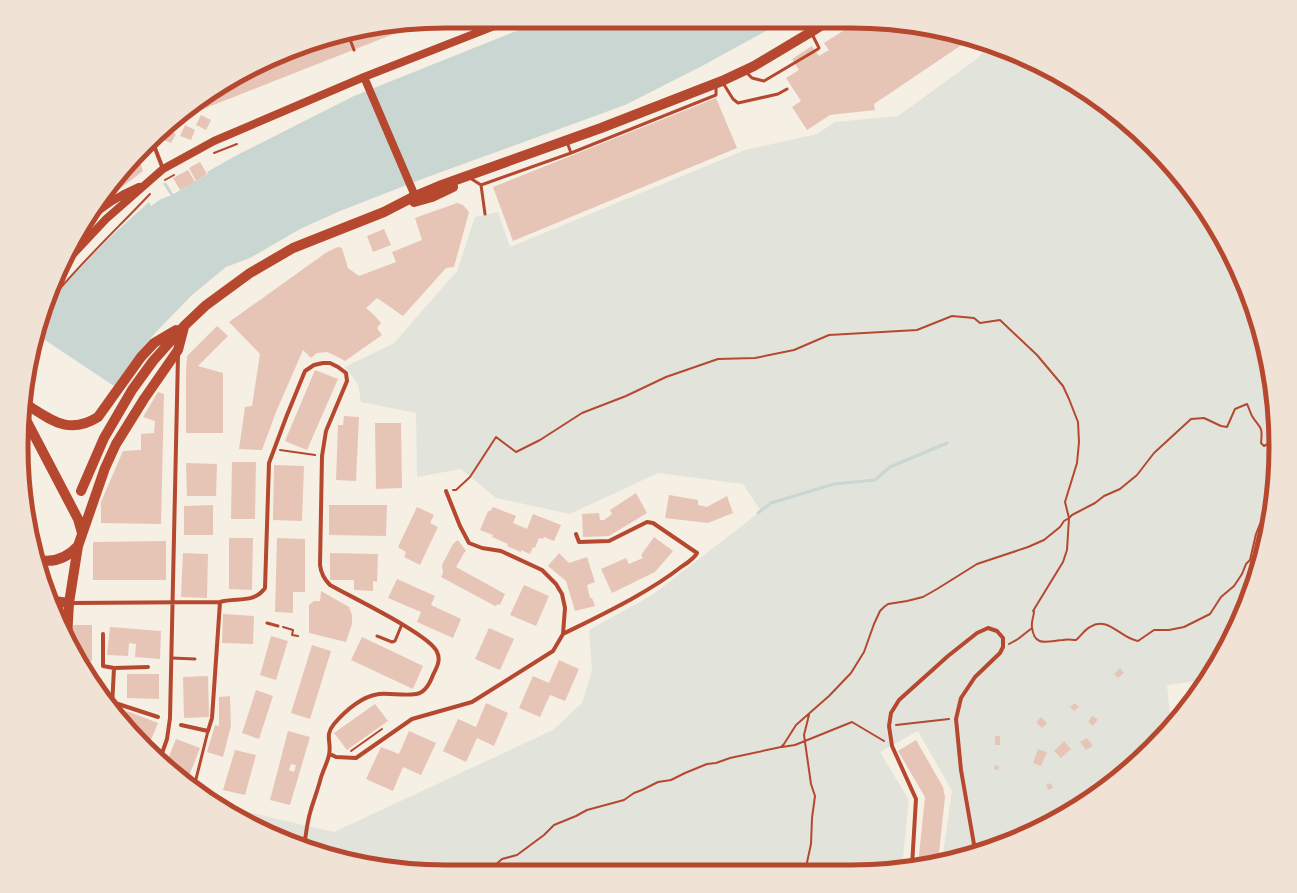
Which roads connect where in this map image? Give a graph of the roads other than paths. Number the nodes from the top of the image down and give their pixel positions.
1 (489, 28) edge
2 (817, 28) edge
3 (811, 32) junction
4 (350, 39) edge
5 (354, 50) dead end
6 (745, 70) junction
7 (364, 77) junction
8 (719, 82) junction
9 (788, 89) dead end
10 (567, 141) junction
11 (155, 147) edge
12 (572, 153) junction
13 (163, 169) junction
14 (481, 170) junction
15 (470, 178) junction
16 (481, 185) junction
17 (143, 186) junction
18 (415, 196) junction
19 (104, 206) edge
20 (384, 212) junction
21 (485, 214) dead end
22 (77, 250) edge
23 (185, 325) junction
24 (178, 350) junction
25 (30, 407) edge
26 (29, 425) edge
27 (81, 491) dead end
28 (446, 491) road end
29 (82, 533) junction
30 (576, 534) dead end
31 (78, 546) junction
32 (44, 561) edge
33 (58, 602) edge
34 (172, 602) junction
35 (220, 602) junction
36 (69, 603) junction
37 (267, 623) dead end
38 (402, 624) junction
39 (68, 625) edge
40 (278, 626) road end
41 (103, 634) dead end
42 (563, 634) junction
43 (377, 636) dead end
44 (172, 658) junction
45 (195, 659) dead end
46 (148, 667) dead end
47 (114, 668) junction
48 (112, 699) edge
49 (118, 706) edge
50 (158, 717) dead end
51 (181, 725) dead end
52 (208, 730) junction
53 (162, 753) edge
54 (330, 754) junction
55 (195, 781) edge
56 (305, 840) edge
57 (974, 846) edge
58 (912, 860) edge

1 - 7 main road
2 - 3 main road
3 - 6 main road
3 - 6 lane
4 - 5 lane
6 - 8 main road
7 - 13 main road
7 - 18 main road
8 - 9 lane
8 - 10 main road
8 - 12 lane
10 - 12 lane
10 - 14 main road
11 - 13 street
12 - 16 lane
13 - 17 main road
14 - 15 main road
14 - 18 main road
15 - 16 lane
15 - 20 main road
16 - 21 lane
17 - 19 main road
17 - 22 main road
18 - 20 main road
20 - 23 main road
23 - 24 main road
23 - 25 main road
23 - 27 main road
24 - 29 main road
24 - 34 street
26 - 29 main road
28 - 42 street
29 - 31 main road
30 - 42 street
31 - 32 main road
31 - 36 main road
33 - 36 main road
34 - 35 street
34 - 36 street
34 - 44 street
35 - 38 street
35 - 52 street
36 - 39 main road
37 - 40 lane
38 - 43 lane
38 - 54 street
41 - 47 street
42 - 54 street
44 - 45 lane
44 - 53 street
46 - 47 street
47 - 48 street
49 - 50 street
51 - 52 street
52 - 55 lane
54 - 56 street
57 - 58 street

